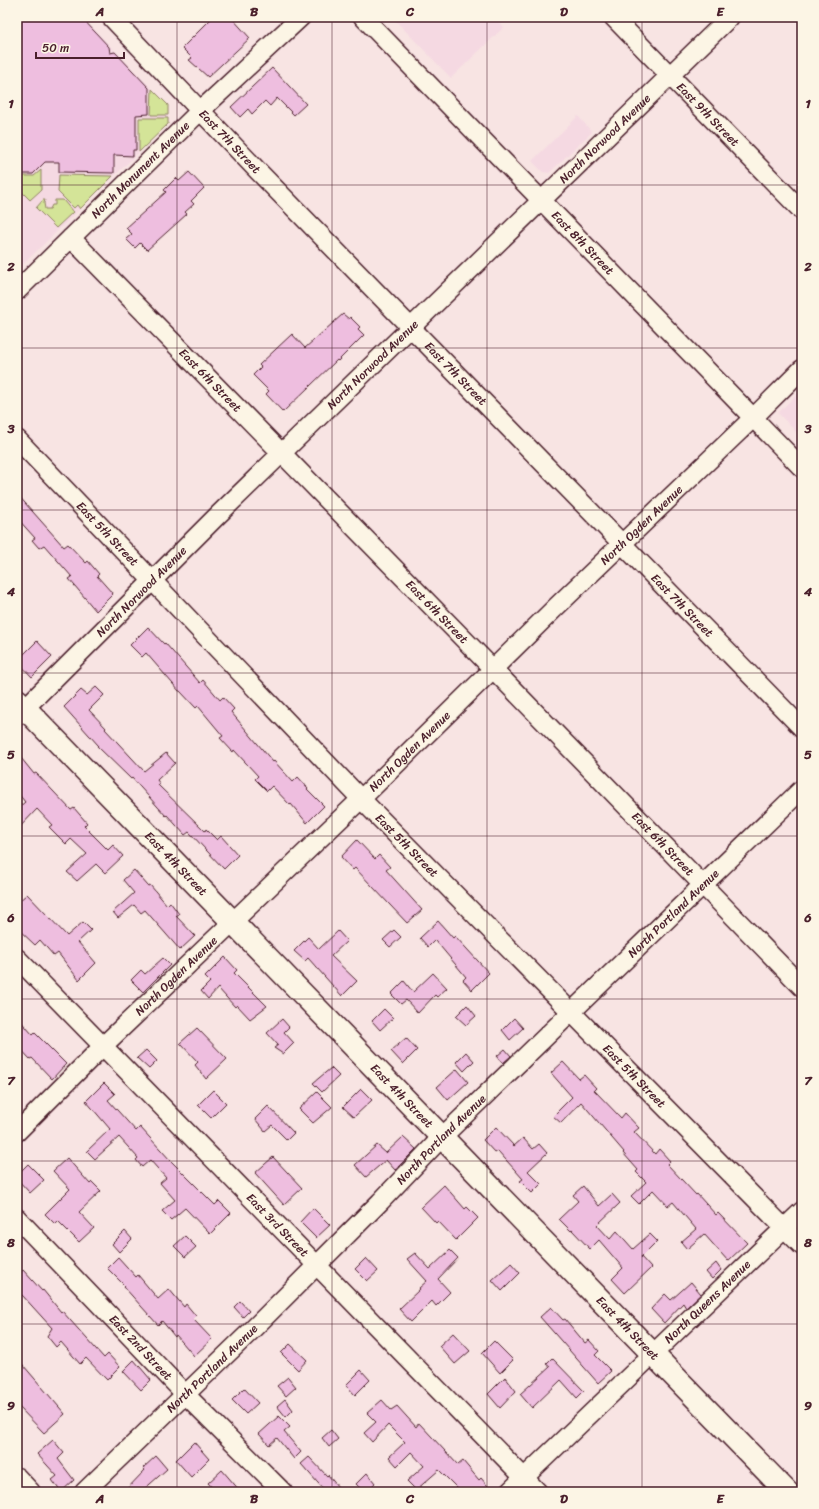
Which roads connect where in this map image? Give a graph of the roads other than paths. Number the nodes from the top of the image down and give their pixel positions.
1 (111, 17) edge
2 (301, 17) edge
3 (363, 17) edge
4 (613, 17) edge
5 (730, 17) edge
6 (670, 75) junction
7 (200, 111) junction
8 (541, 201) junction
9 (802, 211) edge
10 (71, 238) junction
11 (17, 291) edge
12 (411, 328) junction
13 (802, 369) edge
14 (753, 418) junction
15 (17, 439) edge
16 (282, 453) junction
17 (802, 468) edge
18 (622, 544) junction
19 (153, 580) junction
20 (493, 669) junction
21 (20, 708) edge
22 (802, 728) edge
23 (802, 789) edge
24 (361, 799) junction
25 (703, 884) junction
26 (233, 922) junction
27 (17, 958) edge
28 (802, 987) edge
29 (571, 1013) junction
30 (103, 1046) junction
31 (17, 1132) edge
32 (441, 1138) junction
33 (802, 1211) edge
34 (17, 1218) edge
35 (784, 1228) junction
36 (802, 1246) edge
37 (317, 1265) junction
38 (652, 1354) junction
39 (186, 1395) junction
40 (17, 1477) edge
41 (524, 1478) junction
42 (32, 1492) edge
43 (84, 1492) edge
44 (282, 1492) edge
45 (509, 1492) edge
46 (538, 1492) edge
47 (787, 1492) edge

1 - 7 street, East 7th Street
2 - 7 street, North Monument Avenue
3 - 8 street, East 8th Street
4 - 6 street, East 9th Street
5 - 6 street, North Norwood Avenue
6 - 8 street, North Norwood Avenue
6 - 9 street, East 9th Street
7 - 10 street, North Monument Avenue
7 - 12 street, East 7th Street
8 - 12 street, North Norwood Avenue
8 - 14 street, East 8th Street
10 - 11 street, North Monument Avenue
10 - 16 street, East 6th Street
12 - 16 street, North Norwood Avenue
12 - 18 street, East 7th Street
13 - 14 street, North Ogden Avenue
14 - 17 street, East 8th Street
14 - 18 street, North Ogden Avenue
15 - 19 street, East 5th Street
16 - 19 street, North Norwood Avenue
16 - 20 street, East 6th Street
18 - 20 street, North Ogden Avenue
18 - 22 street, East 7th Street
19 - 21 street, North Norwood Avenue
19 - 24 street, East 5th Street
20 - 24 street, North Ogden Avenue
20 - 25 street, East 6th Street
21 - 26 main road, East 4th Street
23 - 25 street, North Portland Avenue
24 - 26 street, North Ogden Avenue
24 - 29 street, East 5th Street
25 - 28 street, East 6th Street
25 - 29 street, North Portland Avenue
26 - 30 street, North Ogden Avenue
26 - 32 main road, East 4th Street
27 - 30 street, East 3rd Street
29 - 32 street, North Portland Avenue
29 - 35 street, East 5th Street
30 - 31 street, North Ogden Avenue
30 - 37 street, East 3rd Street
32 - 37 street, North Portland Avenue
32 - 38 main road, East 4th Street
33 - 35 street, North Queens Avenue
34 - 39 street, East 2nd Street
35 - 36 street, East 5th Street
35 - 38 street, North Queens Avenue
37 - 39 street, North Portland Avenue
37 - 41 street, East 3rd Street
38 - 41 street, North Queens Avenue
38 - 47 main road, East 4th Street
39 - 43 street, North Portland Avenue
39 - 44 street, East 2nd Street
40 - 42 street
41 - 45 street, North Queens Avenue
41 - 46 street, East 3rd Street

